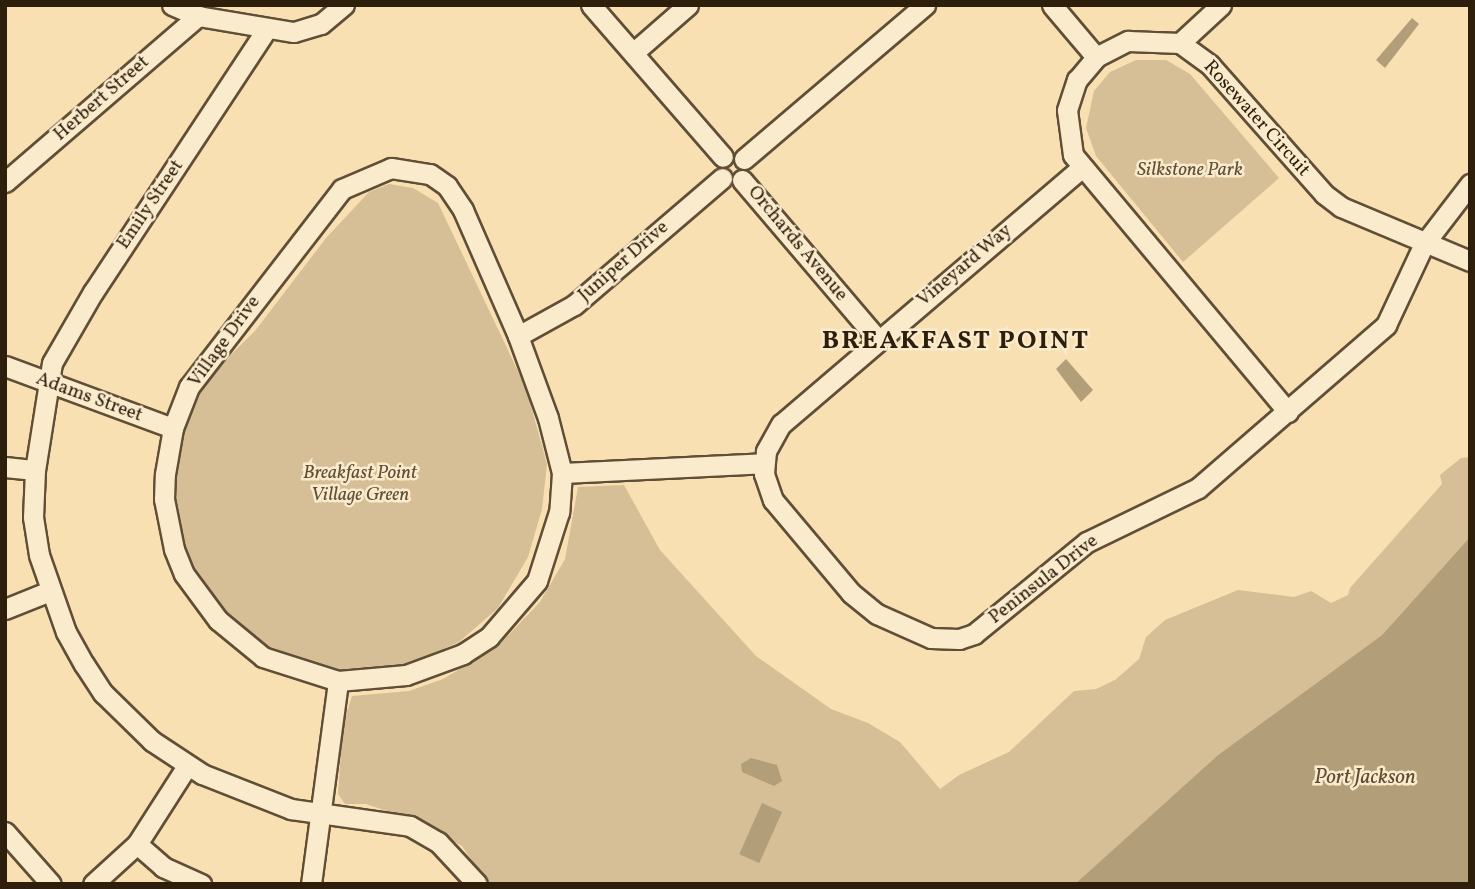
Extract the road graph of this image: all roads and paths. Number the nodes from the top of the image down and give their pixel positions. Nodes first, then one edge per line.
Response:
1 (172, 5) edge
2 (344, 5) edge
3 (591, 5) edge
4 (688, 5) edge
5 (925, 5) edge
6 (1052, 5) edge
7 (1221, 5) edge
8 (198, 16) junction
9 (266, 30) junction
10 (1180, 43) junction
11 (633, 53) junction
12 (1096, 57) junction
13 (723, 157) junction
14 (744, 159) junction
15 (1080, 169) junction
16 (722, 178) junction
17 (742, 180) junction
18 (5, 182) edge
19 (1470, 184) edge
20 (1424, 244) junction
21 (1470, 261) edge
22 (518, 336) junction
23 (878, 340) junction
24 (5, 366) edge
25 (47, 385) junction
26 (1288, 412) junction
27 (173, 428) junction
28 (764, 463) junction
29 (5, 467) edge
30 (35, 470) junction
31 (562, 473) junction
32 (50, 591) junction
33 (5, 609) edge
34 (338, 681) junction
35 (187, 766) junction
36 (320, 813) junction
37 (5, 832) edge
38 (137, 845) junction
39 (51, 884) edge
40 (93, 884) edge
41 (201, 884) edge
42 (311, 884) edge
43 (477, 884) edge

1 - 8 street
2 - 9 street
3 - 11 street
4 - 11 street
5 - 14 street
6 - 12 street
7 - 10 street
8 - 9 street
8 - 18 street, Herbert Street
9 - 25 street, Emily Street
10 - 12 street
10 - 20 street, Rosewater Circuit
11 - 13 street
12 - 15 street
13 - 14 street
13 - 16 street
14 - 17 street
15 - 23 street, Vineyard Way
15 - 26 street
16 - 17 street
16 - 22 street, Juniper Drive
17 - 23 street, Orchards Avenue
19 - 20 street, Peninsula Drive
20 - 21 street, Rosewater Circuit
20 - 26 street, Peninsula Drive
22 - 27 street, Village Drive
22 - 31 street, Village Drive
23 - 28 street, Vineyard Way
24 - 25 street, Adams Street
25 - 27 street, Adams Street
25 - 30 street, Emily Street
26 - 28 street, Peninsula Drive
27 - 34 street, Village Drive
28 - 31 street
29 - 30 street
30 - 32 street, Emily Street
31 - 34 street, Village Drive
32 - 33 street
32 - 35 street, Emily Street
34 - 36 street
35 - 36 street, Emily Street
35 - 38 street
36 - 42 street
36 - 43 street, Emily Street
37 - 39 street
38 - 40 street
38 - 41 street

